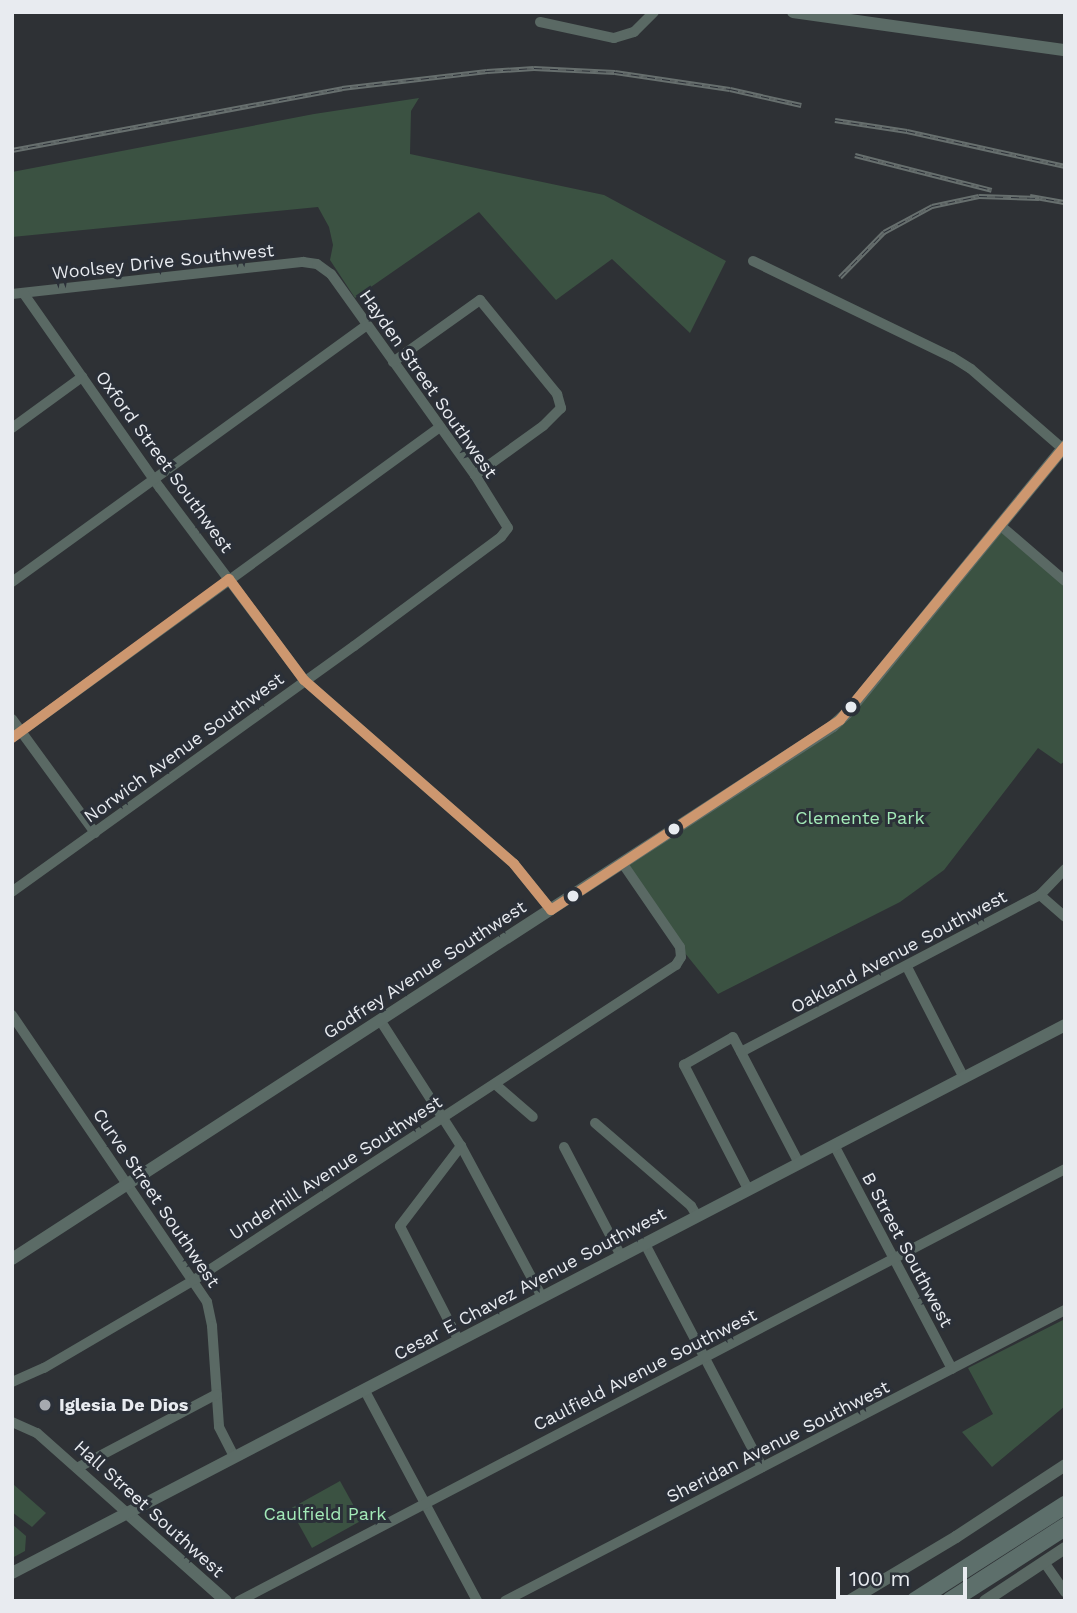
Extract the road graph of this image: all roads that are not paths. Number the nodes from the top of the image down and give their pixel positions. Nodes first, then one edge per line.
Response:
1 (654, 12) edge
2 (793, 12) edge
3 (540, 22) dead end
4 (1065, 50) edge
5 (753, 261) dead end
6 (317, 264) joint
7 (18, 294) edge
8 (367, 325) junction
9 (393, 362) junction
10 (82, 377) junction
11 (440, 426) junction
12 (12, 428) edge
13 (1064, 447) edge
14 (475, 475) junction
15 (154, 479) junction
16 (1001, 526) junction
17 (508, 528) joint
18 (229, 579) junction
19 (1065, 581) edge
20 (12, 582) edge
21 (304, 680) junction
22 (12, 719) edge
23 (22, 731) junction
24 (12, 738) edge
25 (95, 833) junction
26 (623, 864) junction
27 (1065, 869) edge
28 (12, 892) edge
29 (1040, 895) junction
30 (551, 910) junction
31 (1065, 917) edge
32 (906, 967) junction
33 (12, 1015) edge
34 (380, 1020) junction
35 (1065, 1025) edge
36 (741, 1052) junction
37 (964, 1078) junction
38 (495, 1084) junction
39 (443, 1117) junction
40 (533, 1117) dead end
41 (595, 1124) dead end
42 (834, 1145) junction
43 (461, 1146) junction
44 (564, 1147) dead end
45 (799, 1163) junction
46 (1065, 1169) edge
47 (128, 1183) junction
48 (748, 1189) junction
49 (697, 1216) junction
50 (645, 1244) junction
51 (621, 1256) junction
52 (12, 1259) edge
53 (894, 1259) junction
54 (194, 1280) junction
55 (542, 1297) junction
56 (1065, 1310) edge
57 (459, 1340) junction
58 (704, 1358) junction
59 (952, 1369) junction
60 (12, 1382) edge
61 (365, 1391) junction
62 (217, 1394) junction
63 (12, 1422) edge
64 (234, 1457) junction
65 (1065, 1465) edge
66 (762, 1467) junction
67 (77, 1468) junction
68 (424, 1503) junction
69 (1065, 1504) edge
70 (127, 1513) junction
71 (1065, 1527) edge
72 (1065, 1548) edge
73 (1044, 1562) junction
74 (12, 1573) edge
75 (1065, 1592) edge
76 (226, 1601) edge
77 (239, 1601) edge
78 (477, 1601) edge
79 (505, 1601) edge
80 (849, 1601) edge
81 (915, 1601) edge
82 (950, 1601) edge
83 (985, 1601) edge

1 - 3 street
2 - 4 main road
5 - 13 street
6 - 7 street, Woolsey Drive Southwest
6 - 8 street, Hayden Street Southwest
7 - 10 street, Oxford Street Southwest
8 - 9 street, Hayden Street Southwest
8 - 15 street
9 - 11 street, Hayden Street Southwest
9 - 14 street
10 - 12 street
10 - 15 street, Oxford Street Southwest
11 - 14 street, Hayden Street Southwest
11 - 18 street
13 - 16 main road, Godfrey Avenue Southwest
14 - 17 street, Hayden Street Southwest
15 - 18 street, Oxford Street Southwest
15 - 20 street
16 - 19 street
16 - 26 main road, Godfrey Avenue Southwest
17 - 21 street, Norwich Avenue Southwest
18 - 21 street, Oxford Street Southwest
18 - 23 street
21 - 25 street, Norwich Avenue Southwest
21 - 30 street, Oxford Street Southwest
22 - 23 street
23 - 24 street
23 - 25 street
25 - 28 street, Norwich Avenue Southwest
26 - 30 main road, Godfrey Avenue Southwest
26 - 38 street, Underhill Avenue Southwest
27 - 29 street, Oakland Avenue Southwest
29 - 31 street
29 - 32 street, Oakland Avenue Southwest
30 - 34 main road, Godfrey Avenue Southwest
32 - 36 street, Oakland Avenue Southwest
32 - 37 street
33 - 47 street, Curve Street Southwest
34 - 39 street
34 - 47 main road, Godfrey Avenue Southwest
35 - 37 main road, Cesar E Chavez Avenue Southwest
36 - 45 street
36 - 48 street
37 - 42 main road, Cesar E Chavez Avenue Southwest
38 - 39 street, Underhill Avenue Southwest
38 - 40 street
39 - 43 street
39 - 54 street, Underhill Avenue Southwest
41 - 49 street
42 - 45 main road, Cesar E Chavez Avenue Southwest
42 - 53 street, B Street Southwest
43 - 55 street
43 - 57 street
44 - 51 street
45 - 48 main road, Cesar E Chavez Avenue Southwest
46 - 53 street, Caulfield Avenue Southwest
47 - 52 main road, Godfrey Avenue Southwest
47 - 54 street, Curve Street Southwest
48 - 49 main road, Cesar E Chavez Avenue Southwest
49 - 50 main road, Cesar E Chavez Avenue Southwest
50 - 51 main road, Cesar E Chavez Avenue Southwest
50 - 58 street
51 - 55 main road, Cesar E Chavez Avenue Southwest
53 - 58 street, Caulfield Avenue Southwest
53 - 59 street, B Street Southwest
54 - 60 street, Underhill Avenue Southwest
54 - 62 street, Curve Street Southwest
55 - 57 main road, Cesar E Chavez Avenue Southwest
56 - 59 street, Sheridan Avenue Southwest
57 - 61 main road, Cesar E Chavez Avenue Southwest
58 - 66 street
58 - 68 street, Caulfield Avenue Southwest
59 - 66 street, Sheridan Avenue Southwest
61 - 64 main road, Cesar E Chavez Avenue Southwest
61 - 68 street
62 - 64 street, Curve Street Southwest
62 - 67 street
63 - 67 street, Hall Street Southwest
64 - 70 main road, Cesar E Chavez Avenue Southwest
65 - 80 street
66 - 79 street, Sheridan Avenue Southwest
67 - 70 street, Hall Street Southwest
68 - 77 street, Caulfield Avenue Southwest
68 - 78 street
69 - 81 highway
70 - 74 main road, Cesar E Chavez Avenue Southwest
70 - 76 main road, Hall Street Southwest
71 - 82 highway
72 - 73 street
73 - 75 street
73 - 83 street

